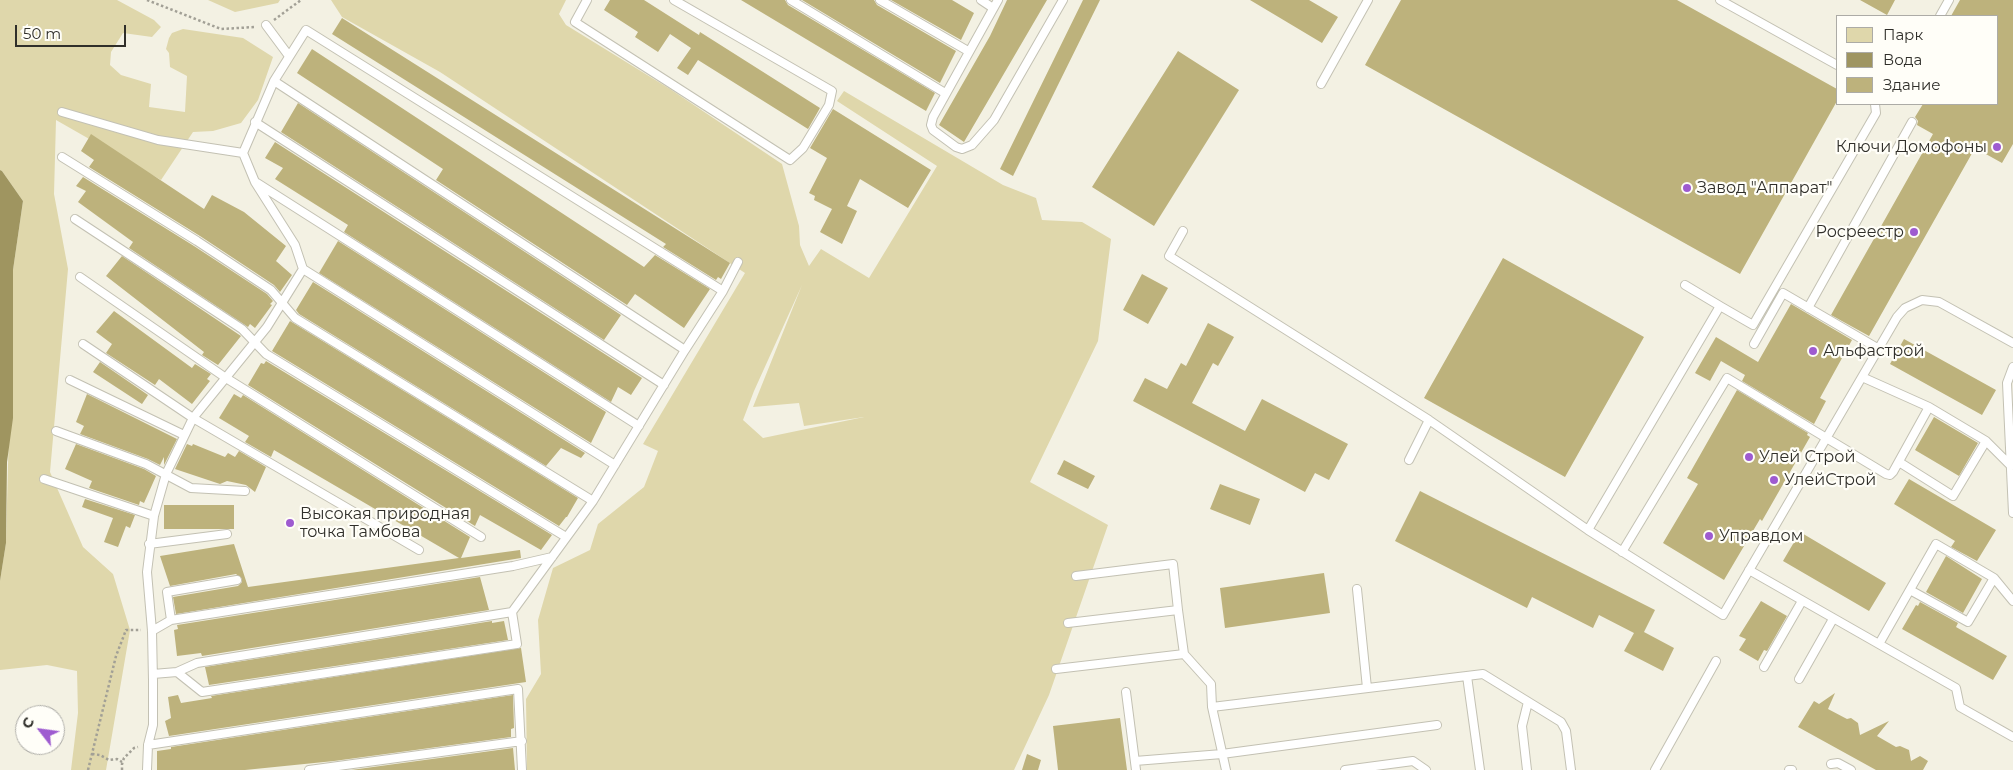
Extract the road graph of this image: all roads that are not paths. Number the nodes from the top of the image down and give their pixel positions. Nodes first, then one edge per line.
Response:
1 (587, 0) edge
2 (674, 0) edge
3 (791, 0) edge
4 (880, 0) edge
5 (981, 0) edge
6 (998, 0) edge
7 (1063, 0) edge
8 (1368, 0) edge
9 (1720, 0) edge
10 (1949, 0) edge
11 (993, 8) junction
12 (1941, 15) edge
13 (266, 25) road end
14 (968, 51) junction
15 (289, 56) junction
16 (1836, 63) edge
17 (274, 81) junction
18 (1322, 84) dead end
19 (946, 93) junction
20 (1875, 105) edge
21 (62, 112) dead end
22 (255, 122) junction
23 (1912, 122) dead end
24 (243, 153) junction
25 (62, 157) dead end
26 (255, 182) junction
27 (75, 218) dead end
28 (1183, 232) dead end
29 (738, 262) dead end
30 (303, 269) junction
31 (80, 277) dead end
32 (1685, 285) dead end
33 (723, 291) junction
34 (282, 303) junction
35 (1720, 306) junction
36 (1808, 308) junction
37 (255, 343) junction
38 (2013, 343) edge
39 (82, 344) dead end
40 (1754, 344) dead end
41 (1879, 348) junction
42 (685, 350) junction
43 (2013, 368) edge
44 (1862, 377) junction
45 (226, 378) junction
46 (70, 380) dead end
47 (664, 385) junction
48 (1929, 408) junction
49 (192, 418) junction
50 (1429, 420) junction
51 (639, 426) junction
52 (56, 431) dead end
53 (184, 435) junction
54 (1826, 439) junction
55 (1986, 441) junction
56 (1409, 460) dead end
57 (1899, 462) junction
58 (615, 465) junction
59 (2011, 466) junction
60 (166, 474) junction
61 (44, 479) dead end
62 (245, 491) dead end
63 (594, 501) junction
64 (2013, 513) edge
65 (154, 516) junction
66 (1588, 530) junction
67 (227, 534) dead end
68 (481, 537) dead end
69 (566, 537) junction
70 (149, 544) junction
71 (419, 550) dead end
72 (1622, 552) junction
73 (552, 557) junction
74 (1749, 570) junction
75 (1076, 576) dead end
76 (1994, 578) junction
77 (237, 580) dead end
78 (1357, 589) dead end
79 (1910, 590) junction
80 (1802, 601) junction
81 (2013, 601) edge
82 (1178, 610) junction
83 (512, 612) junction
84 (1833, 619) junction
85 (171, 620) junction
86 (1068, 623) dead end
87 (152, 631) junction
88 (1879, 644) junction
89 (1184, 654) junction
90 (1716, 661) dead end
91 (1764, 667) dead end
92 (1056, 670) dead end
93 (177, 672) junction
94 (153, 674) junction
95 (1468, 676) junction
96 (1798, 679) dead end
97 (1367, 688) junction
98 (1126, 692) dead end
99 (1528, 702) junction
100 (1212, 707) junction
101 (1437, 725) dead end
102 (2013, 737) edge
103 (522, 742) junction
104 (148, 745) junction
105 (1222, 754) junction
106 (1135, 761) junction
107 (1830, 764) dead end
108 (147, 770) edge
109 (309, 770) edge
110 (522, 770) edge
111 (1136, 770) edge
112 (1226, 770) edge
113 (1345, 770) edge
114 (1426, 770) edge
115 (1480, 770) edge
116 (1527, 770) edge
117 (1571, 770) edge
118 (1655, 770) edge
119 (1851, 770) edge

1 - 2 lane
3 - 19 lane
4 - 14 lane
5 - 11 lane
6 - 11 lane
7 - 19 lane
8 - 18 lane
9 - 16 lane
10 - 12 lane
11 - 14 lane
13 - 15 lane
14 - 19 lane
15 - 17 lane
15 - 33 lane
17 - 22 lane
17 - 42 lane
20 - 35 lane
21 - 24 lane
22 - 24 lane
22 - 47 lane
23 - 36 lane
24 - 26 lane
25 - 34 lane
26 - 30 lane
26 - 51 lane
27 - 37 lane
28 - 50 lane
29 - 33 lane
30 - 34 lane
30 - 58 lane
31 - 45 lane
32 - 35 lane
33 - 42 lane
34 - 37 lane
34 - 63 lane
35 - 66 lane
36 - 40 lane
36 - 41 lane
37 - 45 lane
37 - 69 lane
38 - 41 lane
39 - 49 lane
41 - 44 lane
42 - 47 lane
43 - 59 lane
44 - 48 lane
44 - 54 lane
45 - 49 lane
45 - 68 lane
46 - 53 lane
47 - 51 lane
48 - 55 lane
48 - 57 lane
49 - 53 lane
49 - 71 lane
50 - 56 lane
50 - 66 lane
51 - 58 lane
52 - 60 lane
53 - 60 lane
54 - 57 lane
54 - 72 lane
54 - 74 lane
55 - 57 lane
55 - 59 lane
58 - 63 lane
59 - 64 lane
60 - 62 lane
60 - 65 lane
61 - 65 lane
63 - 69 lane
65 - 70 lane
66 - 72 lane
67 - 70 lane
69 - 73 lane
70 - 87 lane
72 - 74 lane
73 - 83 lane
73 - 85 lane
74 - 80 lane
75 - 82 lane
76 - 79 lane
76 - 79 lane
76 - 81 lane
77 - 85 lane
78 - 97 lane
79 - 88 lane
80 - 84 lane
80 - 91 lane
82 - 86 lane
82 - 89 lane
83 - 93 lane
83 - 93 lane
84 - 88 lane
84 - 96 lane
85 - 87 lane
87 - 94 lane
88 - 102 lane
89 - 92 lane
89 - 100 lane
90 - 118 lane
93 - 94 lane
94 - 104 lane
95 - 97 lane
95 - 99 lane
95 - 115 lane
97 - 100 lane
98 - 106 lane
99 - 116 lane
99 - 117 lane
100 - 105 lane
101 - 105 lane
103 - 104 lane
103 - 109 lane
103 - 110 lane
104 - 108 lane
105 - 106 lane
105 - 112 lane
106 - 111 lane
107 - 119 lane
113 - 114 lane

